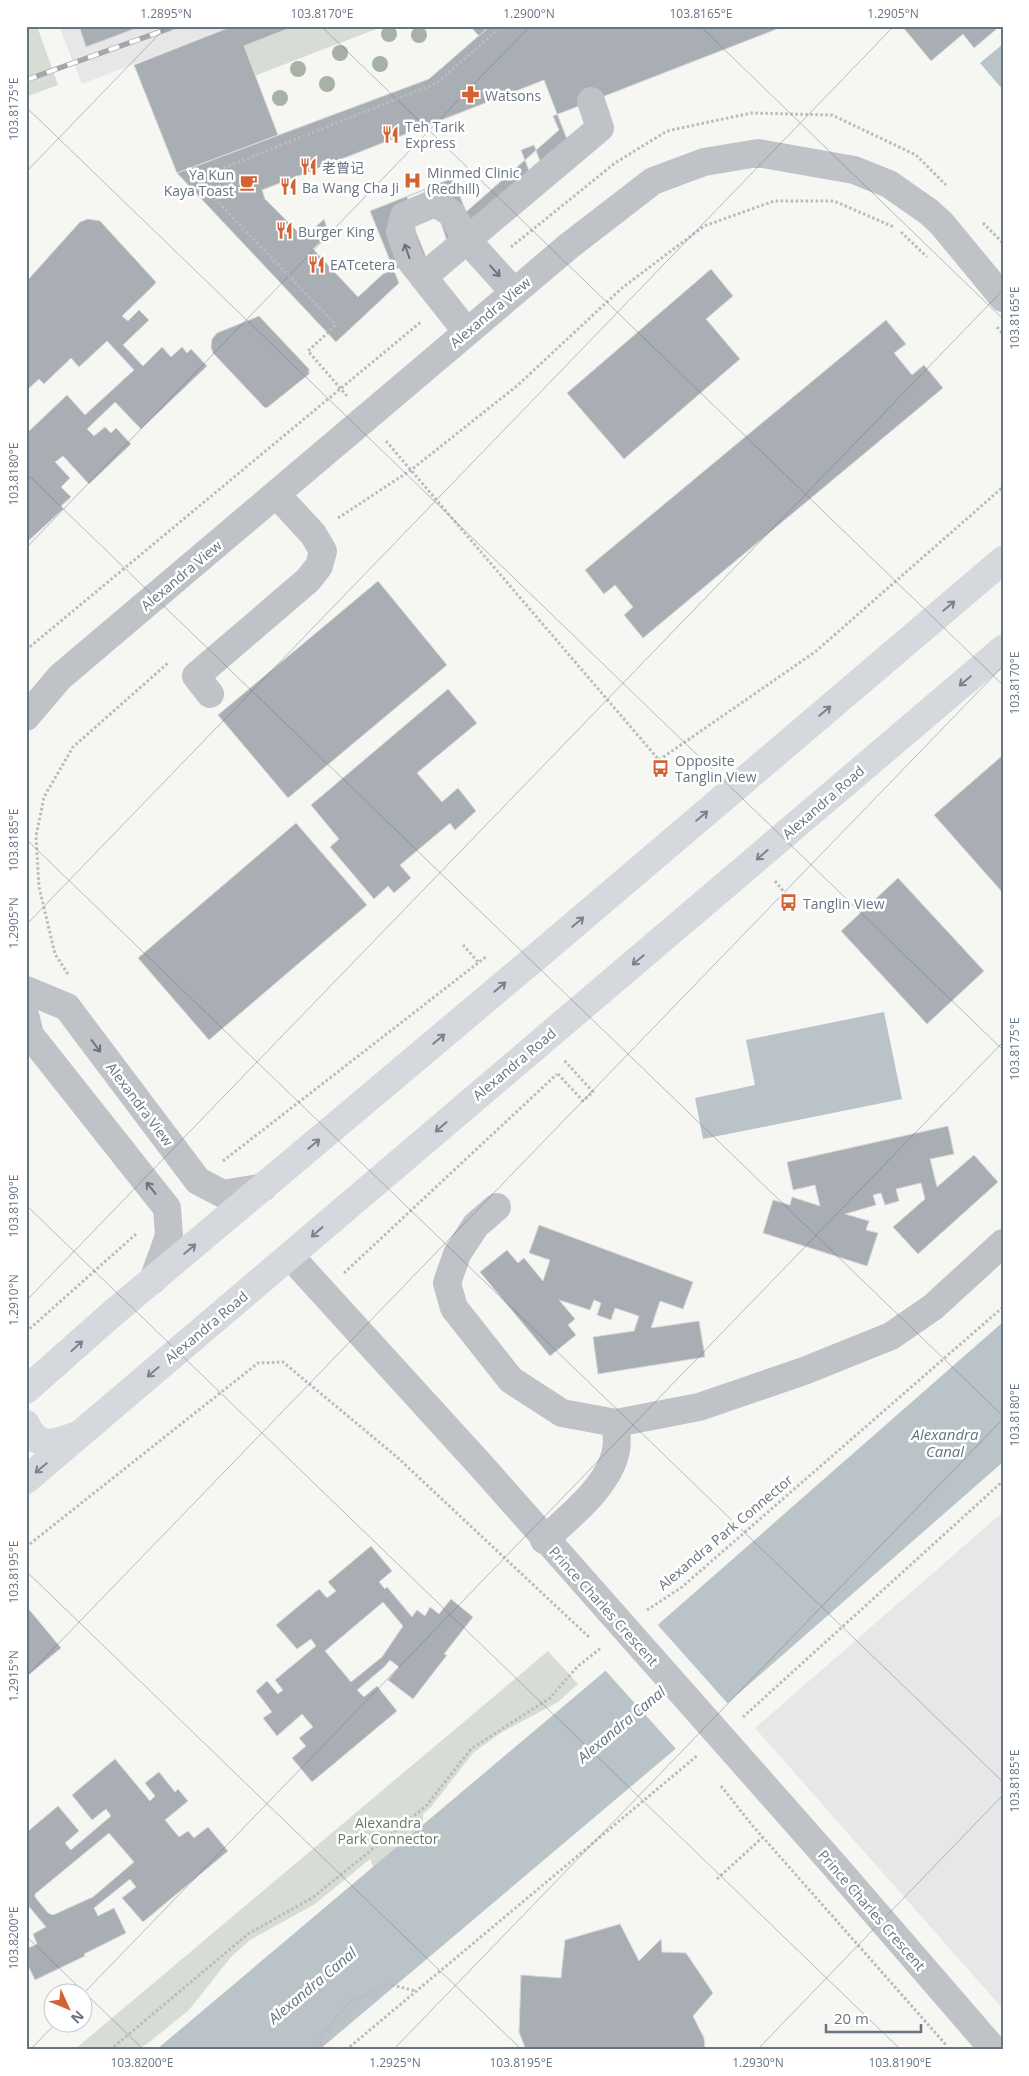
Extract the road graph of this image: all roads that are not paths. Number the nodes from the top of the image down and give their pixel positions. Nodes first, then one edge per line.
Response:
1 (591, 101) dead end
2 (467, 240) junction
3 (423, 277) junction
4 (514, 292) junction
5 (996, 309) edge
6 (468, 332) junction
7 (276, 494) junction
8 (1003, 560) edge
9 (1003, 650) edge
10 (210, 694) dead end
11 (26, 717) edge
12 (26, 990) edge
13 (67, 1007) junction
14 (28, 1030) edge
15 (264, 1187) junction
16 (497, 1207) dead end
17 (1003, 1244) edge
18 (290, 1256) junction
19 (153, 1280) junction
20 (31, 1389) edge
21 (616, 1423) junction
22 (26, 1424) edge
23 (83, 1433) junction
24 (26, 1480) edge
25 (544, 1540) junction
26 (994, 2050) edge

1 - 2 street
2 - 3 street
3 -> 2 street
2 -> 4 street
3 - 6 street
4 - 5 street, Alexandra View
4 - 6 street, Alexandra View
6 - 7 street, Alexandra View
7 - 10 street
7 - 11 street, Alexandra View
15 -> 8 main road
9 -> 18 main road, Alexandra Road
12 - 13 street
13 - 14 street
13 -> 15 street, Alexandra View
19 -> 14 street
19 -> 15 main road
16 - 21 street
17 - 21 street
18 -> 23 main road, Alexandra Road
18 - 25 street, Prince Charles Crescent
20 -> 19 main road
21 - 25 street
22 - 23 main road
23 -> 24 main road, Alexandra Road
25 - 26 street, Prince Charles Crescent

